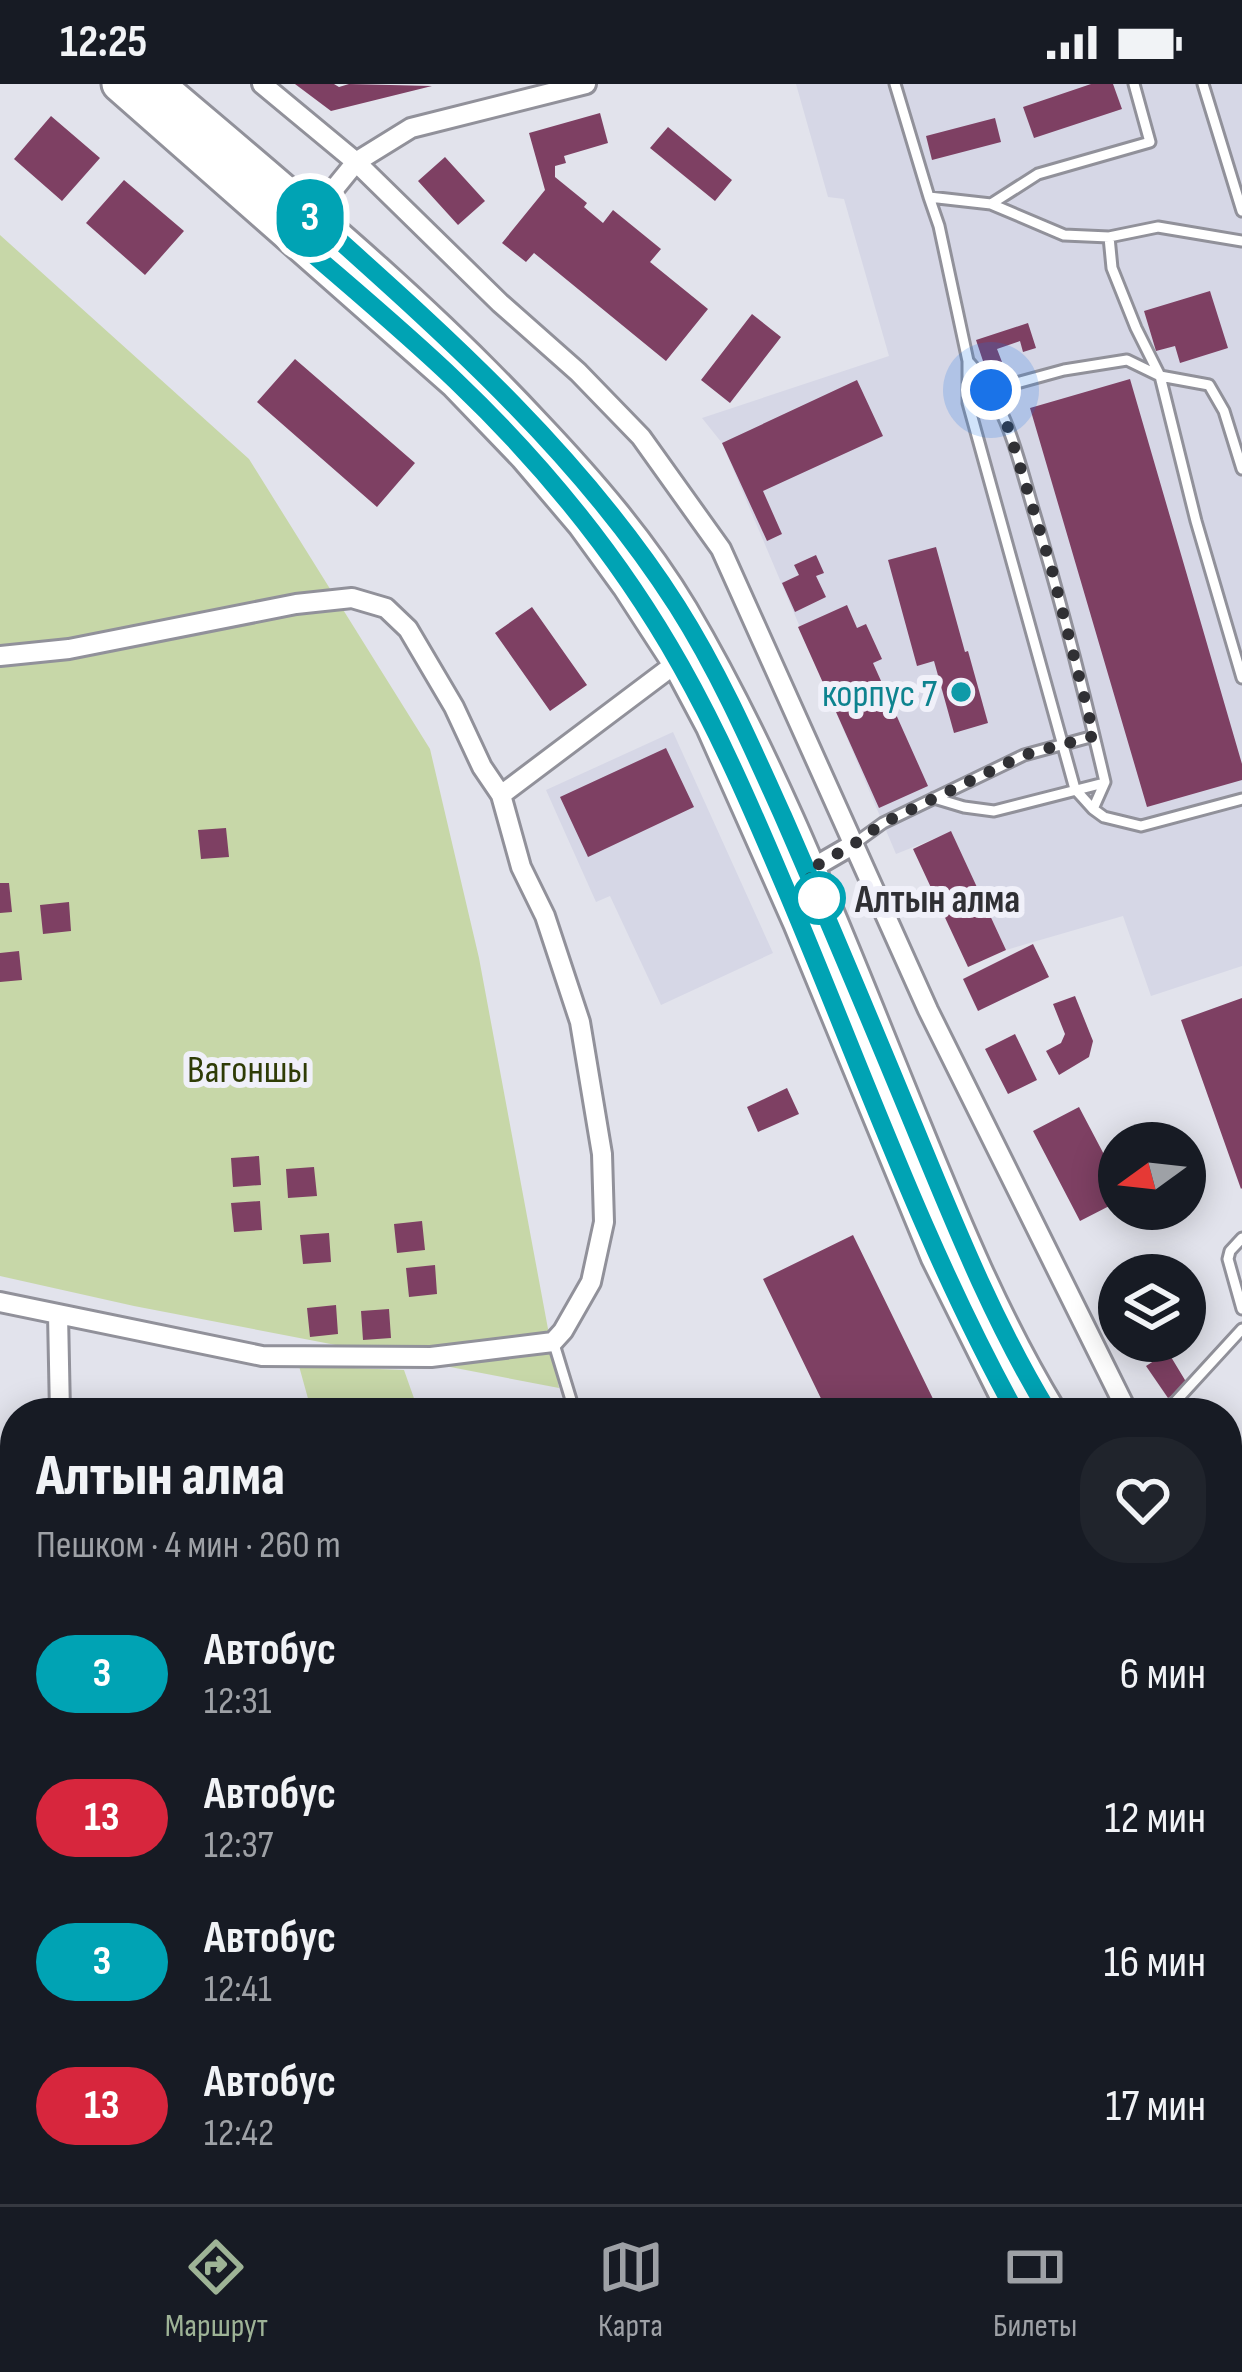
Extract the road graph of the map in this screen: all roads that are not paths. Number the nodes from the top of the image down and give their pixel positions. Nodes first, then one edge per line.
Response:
1 (119, 84) edge
2 (158, 84) edge
3 (586, 84) edge
4 (895, 84) edge
5 (1135, 84) edge
6 (1203, 84) edge
7 (269, 86) edge
8 (356, 162) junction
9 (928, 197) junction
10 (991, 204) junction
11 (1242, 211) edge
12 (302, 226) junction
13 (1108, 237) junction
14 (1242, 241) edge
15 (968, 361) junction
16 (1160, 376) junction
17 (991, 390) junction
18 (1242, 469) edge
19 (0, 656) edge
20 (679, 662) junction
21 (1242, 679) edge
22 (1094, 736) junction
23 (1063, 742) junction
24 (1105, 782) junction
25 (1075, 789) junction
26 (501, 795) junction
27 (934, 798) junction
28 (1242, 799) edge
29 (1093, 809) junction
30 (854, 844) junction
31 (796, 878) junction
32 (1242, 1238) edge
33 (0, 1302) edge
34 (1242, 1309) edge
35 (58, 1314) junction
36 (1242, 1329) edge
37 (553, 1342) junction
38 (60, 1398) edge
39 (570, 1398) edge
40 (1009, 1398) edge
41 (1041, 1398) edge
42 (1121, 1398) edge
43 (1179, 1398) edge

1 - 12 highway
2 - 12 highway
3 - 8 street
4 - 9 lane
5 - 10 lane
6 - 11 lane
7 - 8 street
8 - 12 street
8 - 30 street
9 - 10 lane
9 - 15 lane
10 - 13 lane
12 - 20 highway
12 - 31 highway
13 - 14 lane
13 - 16 lane
15 - 17 lane
15 - 23 lane
16 - 17 lane
16 - 18 lane
16 - 21 lane
17 - 22 lane
19 - 26 street
20 - 26 street
20 - 31 highway
22 - 23 lane
22 - 24 lane
23 - 25 lane
23 - 27 lane
24 - 25 lane
24 - 29 lane
25 - 27 lane
25 - 29 lane
26 - 37 street
27 - 30 lane
28 - 29 lane
30 - 31 street
30 - 42 street
31 - 40 highway
31 - 41 highway
32 - 34 lane
33 - 35 street
35 - 37 street
35 - 38 street
36 - 43 lane
37 - 39 lane

